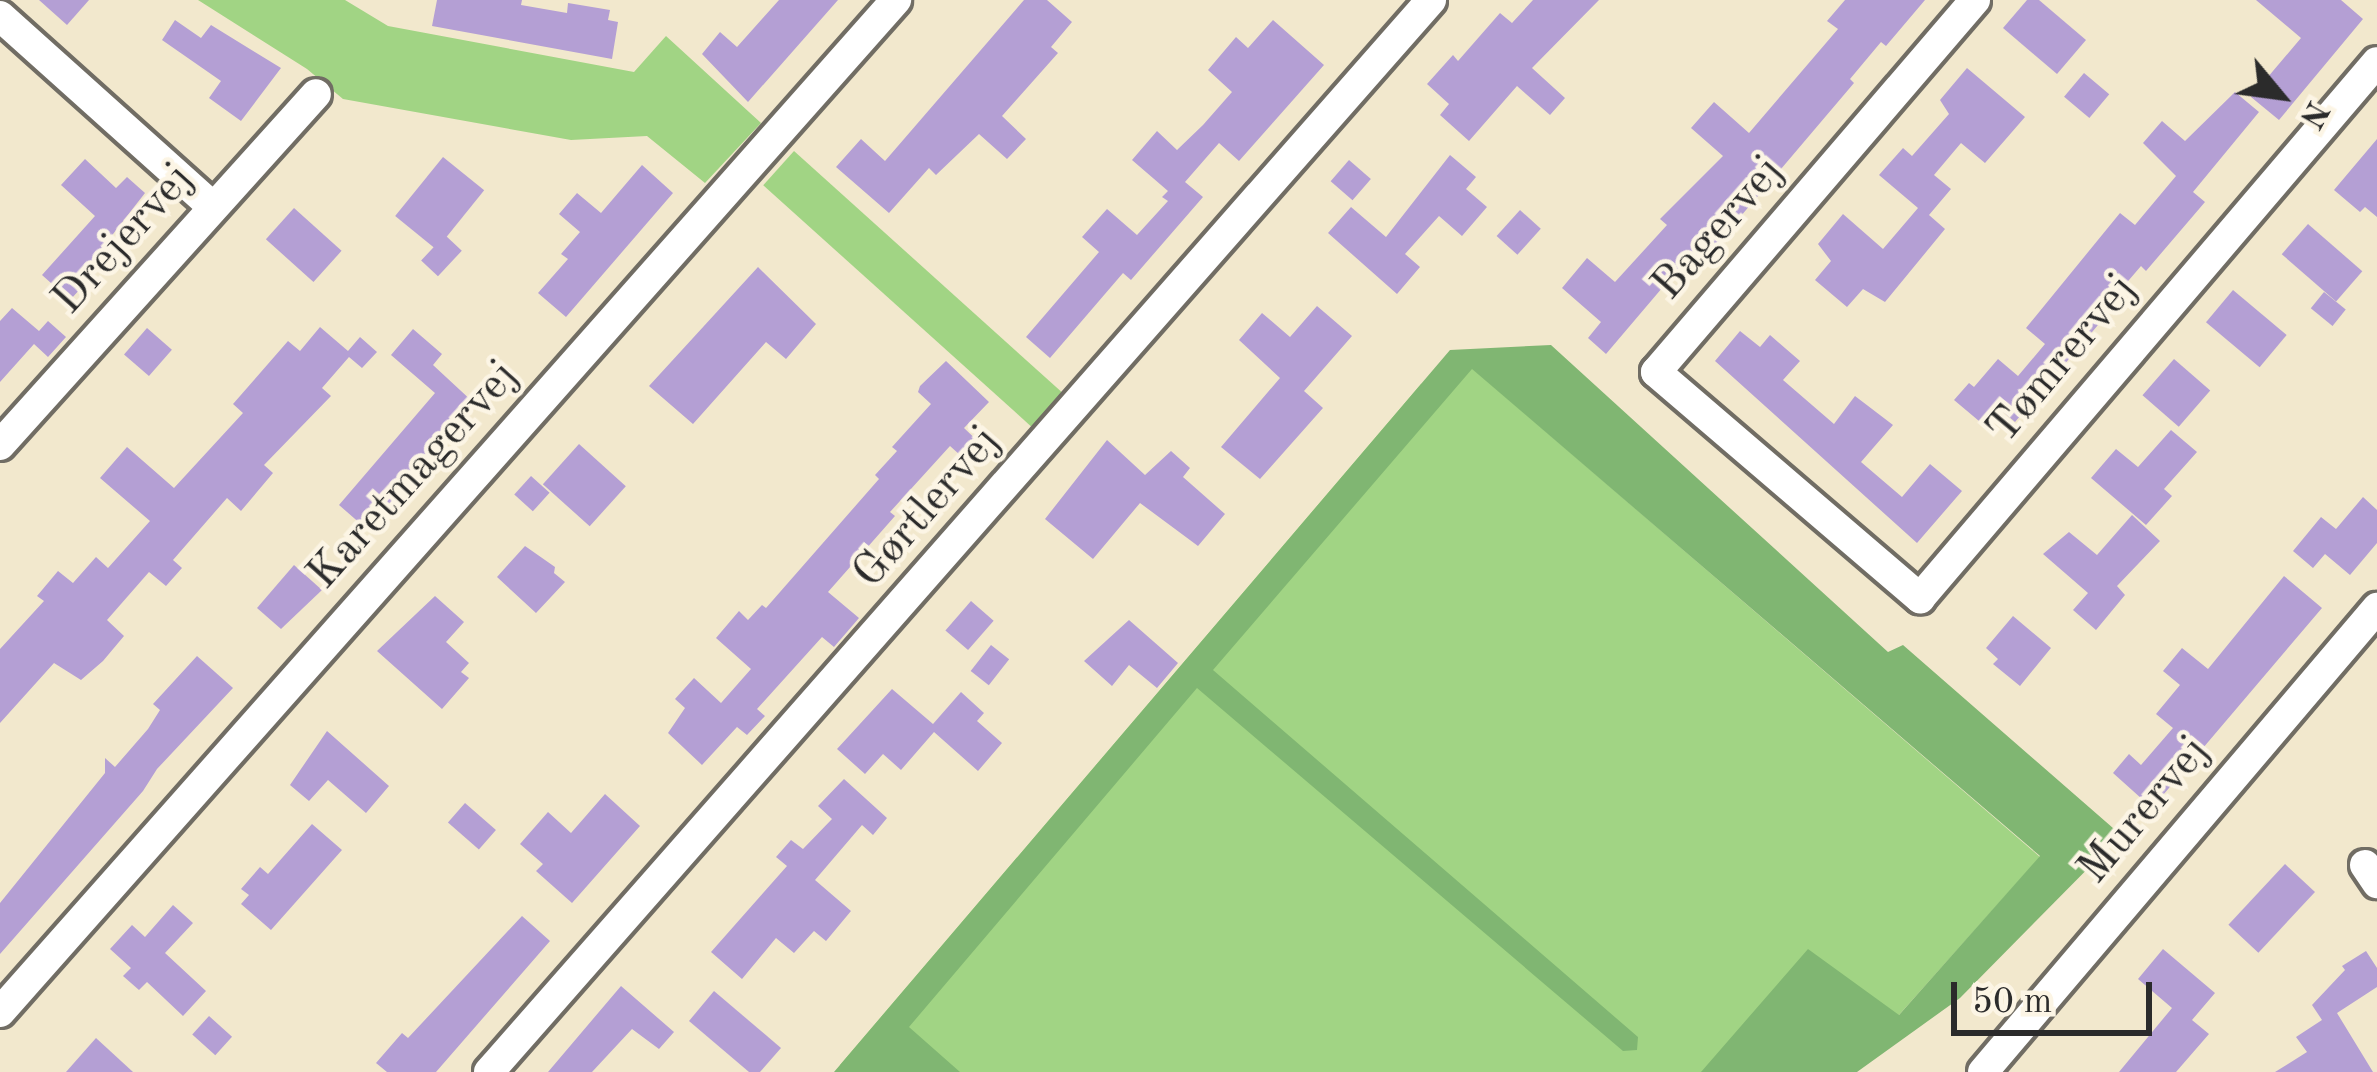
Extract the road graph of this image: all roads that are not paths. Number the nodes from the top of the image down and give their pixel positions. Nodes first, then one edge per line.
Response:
1 (896, 0) edge
2 (1431, 0) edge
3 (1975, 0) edge
4 (0, 16) edge
5 (2377, 62) edge
6 (316, 94) dead end
7 (213, 207) junction
8 (0, 446) edge
9 (1801, 496) joint
10 (2377, 608) edge
11 (0, 1012) edge
12 (489, 1072) edge
13 (1983, 1072) edge

1 - 11 street, Karetmagervej
2 - 12 street, Gørtlervej
3 - 9 street, Bagervej
4 - 7 street
5 - 9 street, Tømrervej
6 - 7 street, Drejervej
7 - 8 street, Drejervej
10 - 13 street, Murervej

